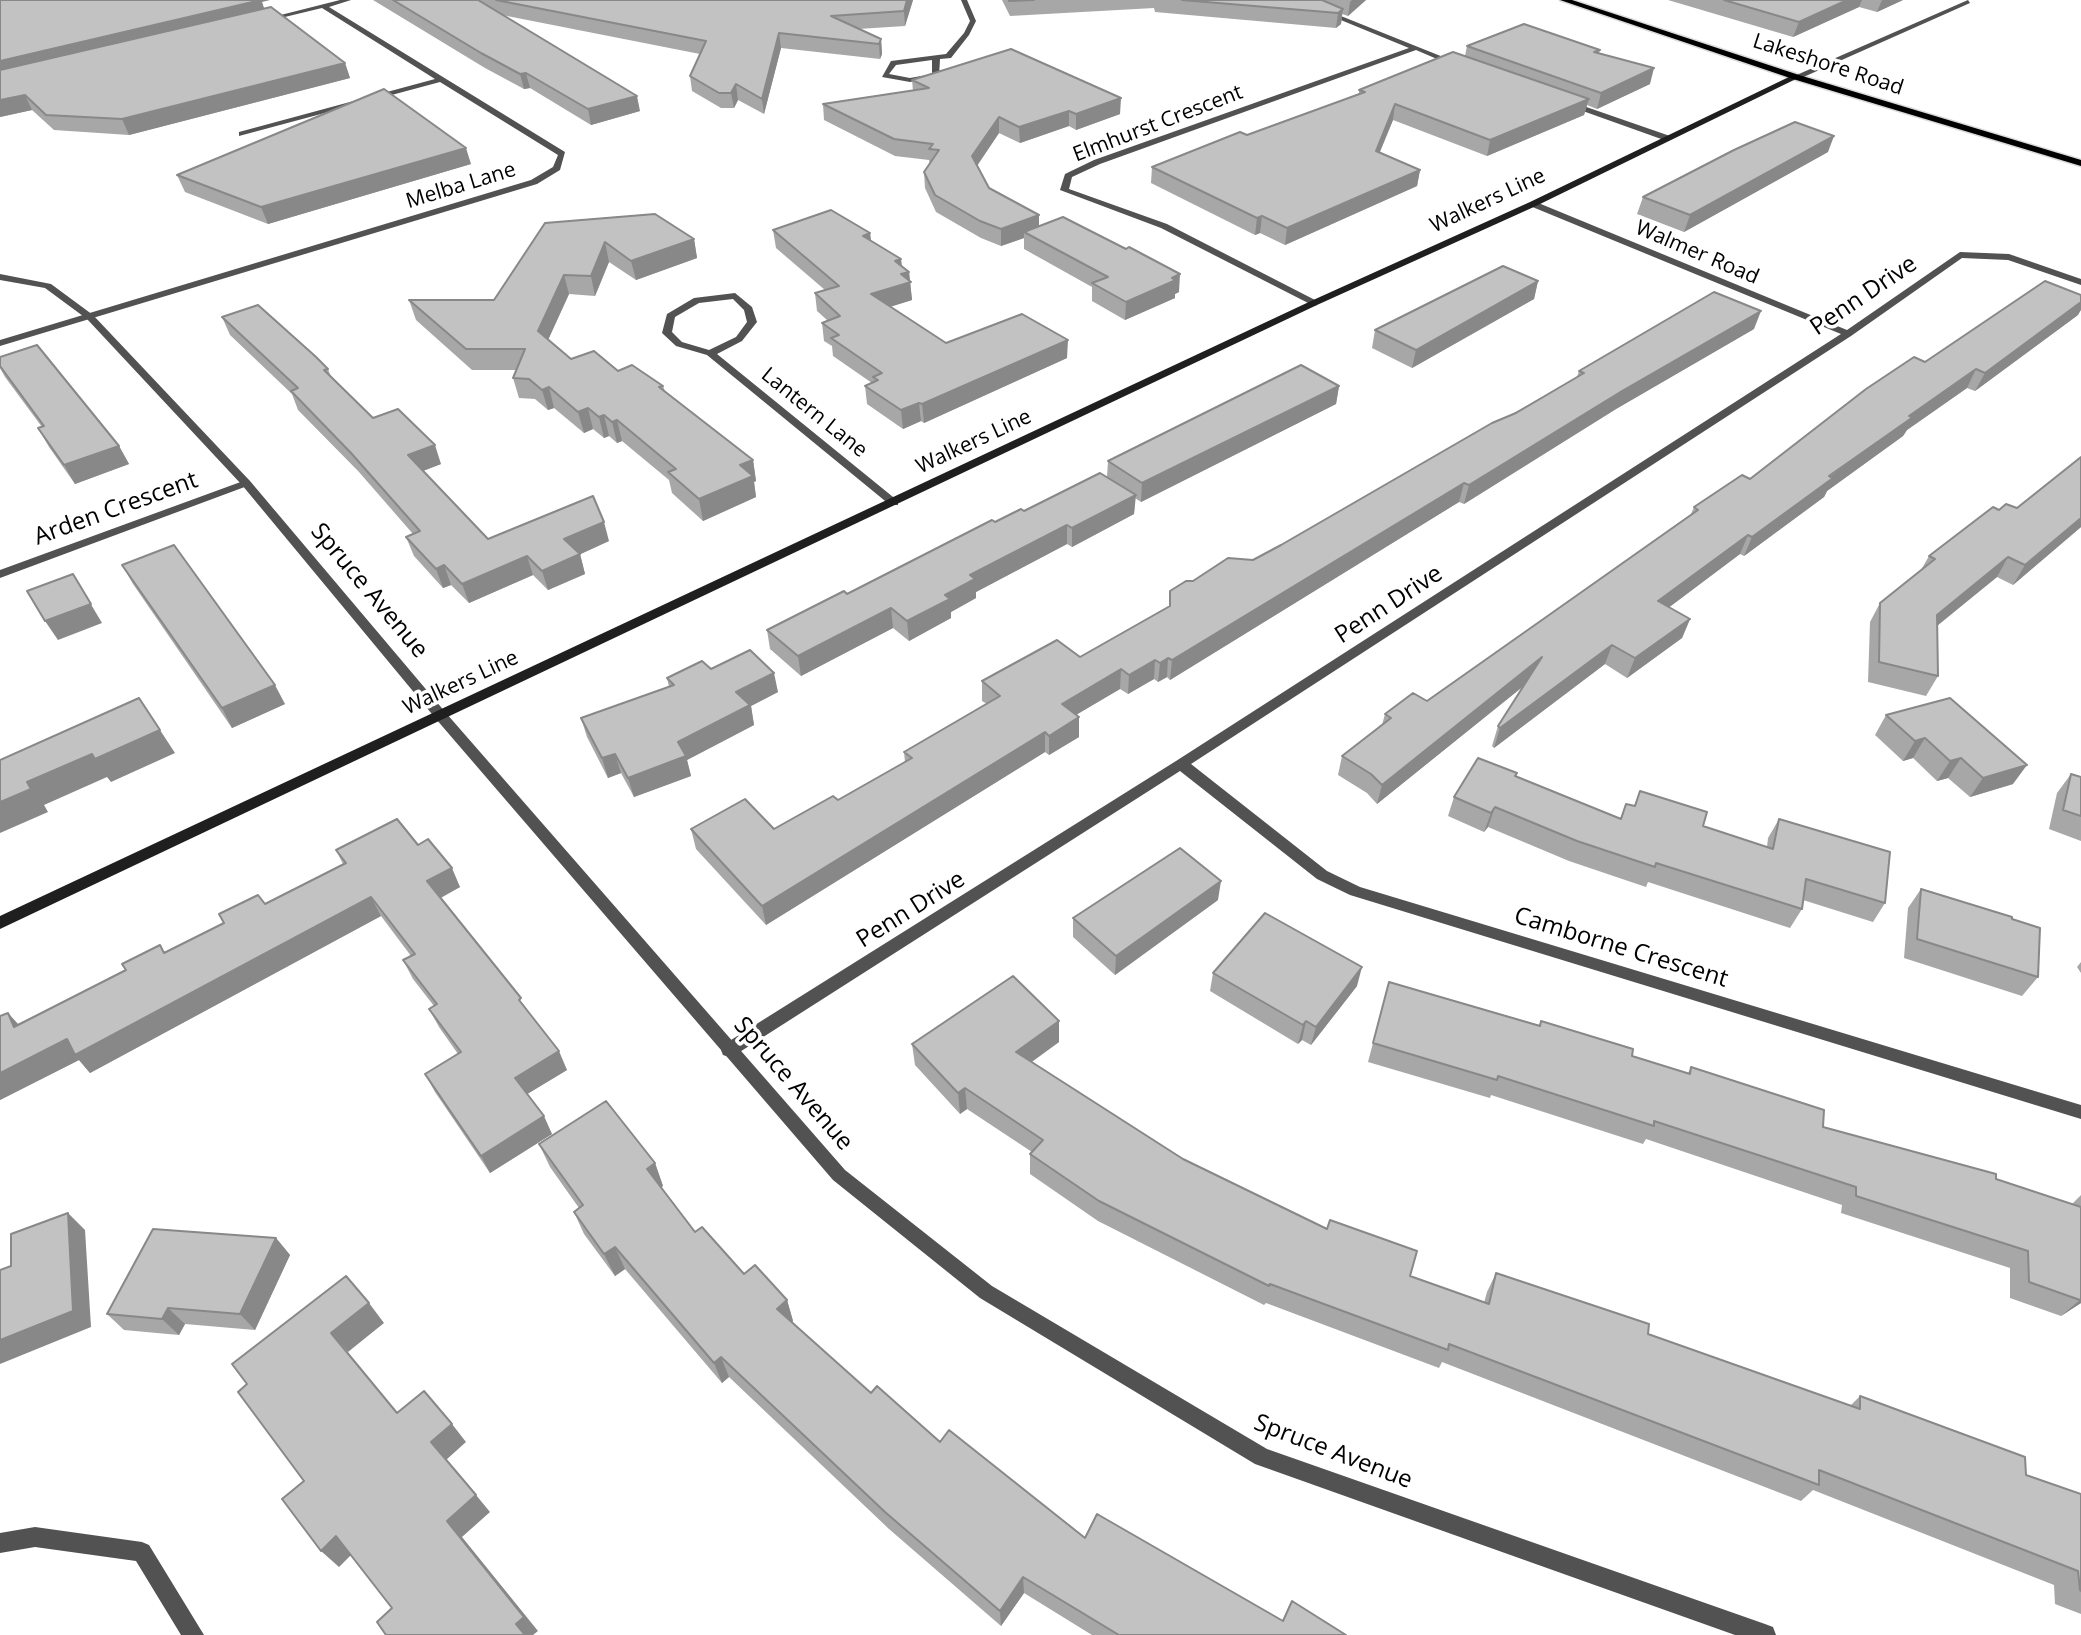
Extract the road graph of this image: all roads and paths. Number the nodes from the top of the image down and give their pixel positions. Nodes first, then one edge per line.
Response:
1 (348, 0) edge
2 (964, 0) edge
3 (1295, 0) edge
4 (1564, 0) edge
5 (1968, 2) dead end
6 (323, 6) junction
7 (256, 22) edge
8 (1413, 49) junction
9 (936, 57) junction
10 (1464, 66) edge
11 (1796, 77) junction
12 (442, 79) junction
13 (1553, 98) edge
14 (242, 134) dead end
15 (1667, 138) junction
16 (2081, 163) edge
17 (1533, 204) junction
18 (0, 277) edge
19 (2081, 282) edge
20 (1314, 303) junction
21 (90, 317) junction
22 (1848, 334) junction
23 (0, 343) edge
24 (710, 353) junction
25 (246, 483) junction
26 (894, 503) junction
27 (0, 574) edge
28 (441, 716) junction
29 (1181, 764) junction
30 (0, 923) edge
31 (729, 1050) junction
32 (2081, 1112) edge
33 (0, 1543) edge
34 (193, 1635) edge
35 (1765, 1635) edge

1 - 6 street
2 - 9 street
3 - 8 street
4 - 11 main road, Lakeshore Road
5 - 11 street, Walkers Line
6 - 7 street
6 - 12 street, Melba Lane
8 - 10 street
8 - 20 street, Elmhurst Crescent
9 - 9 street
11 - 15 main road, Walkers Line
11 - 16 main road, Lakeshore Road
12 - 14 street
12 - 21 street, Melba Lane
13 - 15 street
15 - 17 main road, Walkers Line
17 - 20 main road, Walkers Line
17 - 22 street, Walmer Road
18 - 21 street, Spruce Avenue
19 - 22 street, Penn Drive
20 - 26 main road, Walkers Line
21 - 23 street
21 - 25 street, Spruce Avenue
22 - 29 street, Penn Drive
24 - 24 street, Lantern Lane
24 - 26 street, Lantern Lane
25 - 27 street, Arden Crescent
25 - 28 street, Spruce Avenue
26 - 28 main road, Walkers Line
28 - 30 main road, Walkers Line
28 - 31 street, Spruce Avenue
29 - 31 street, Penn Drive
29 - 32 street, Camborne Crescent
31 - 35 street, Spruce Avenue
33 - 34 street

